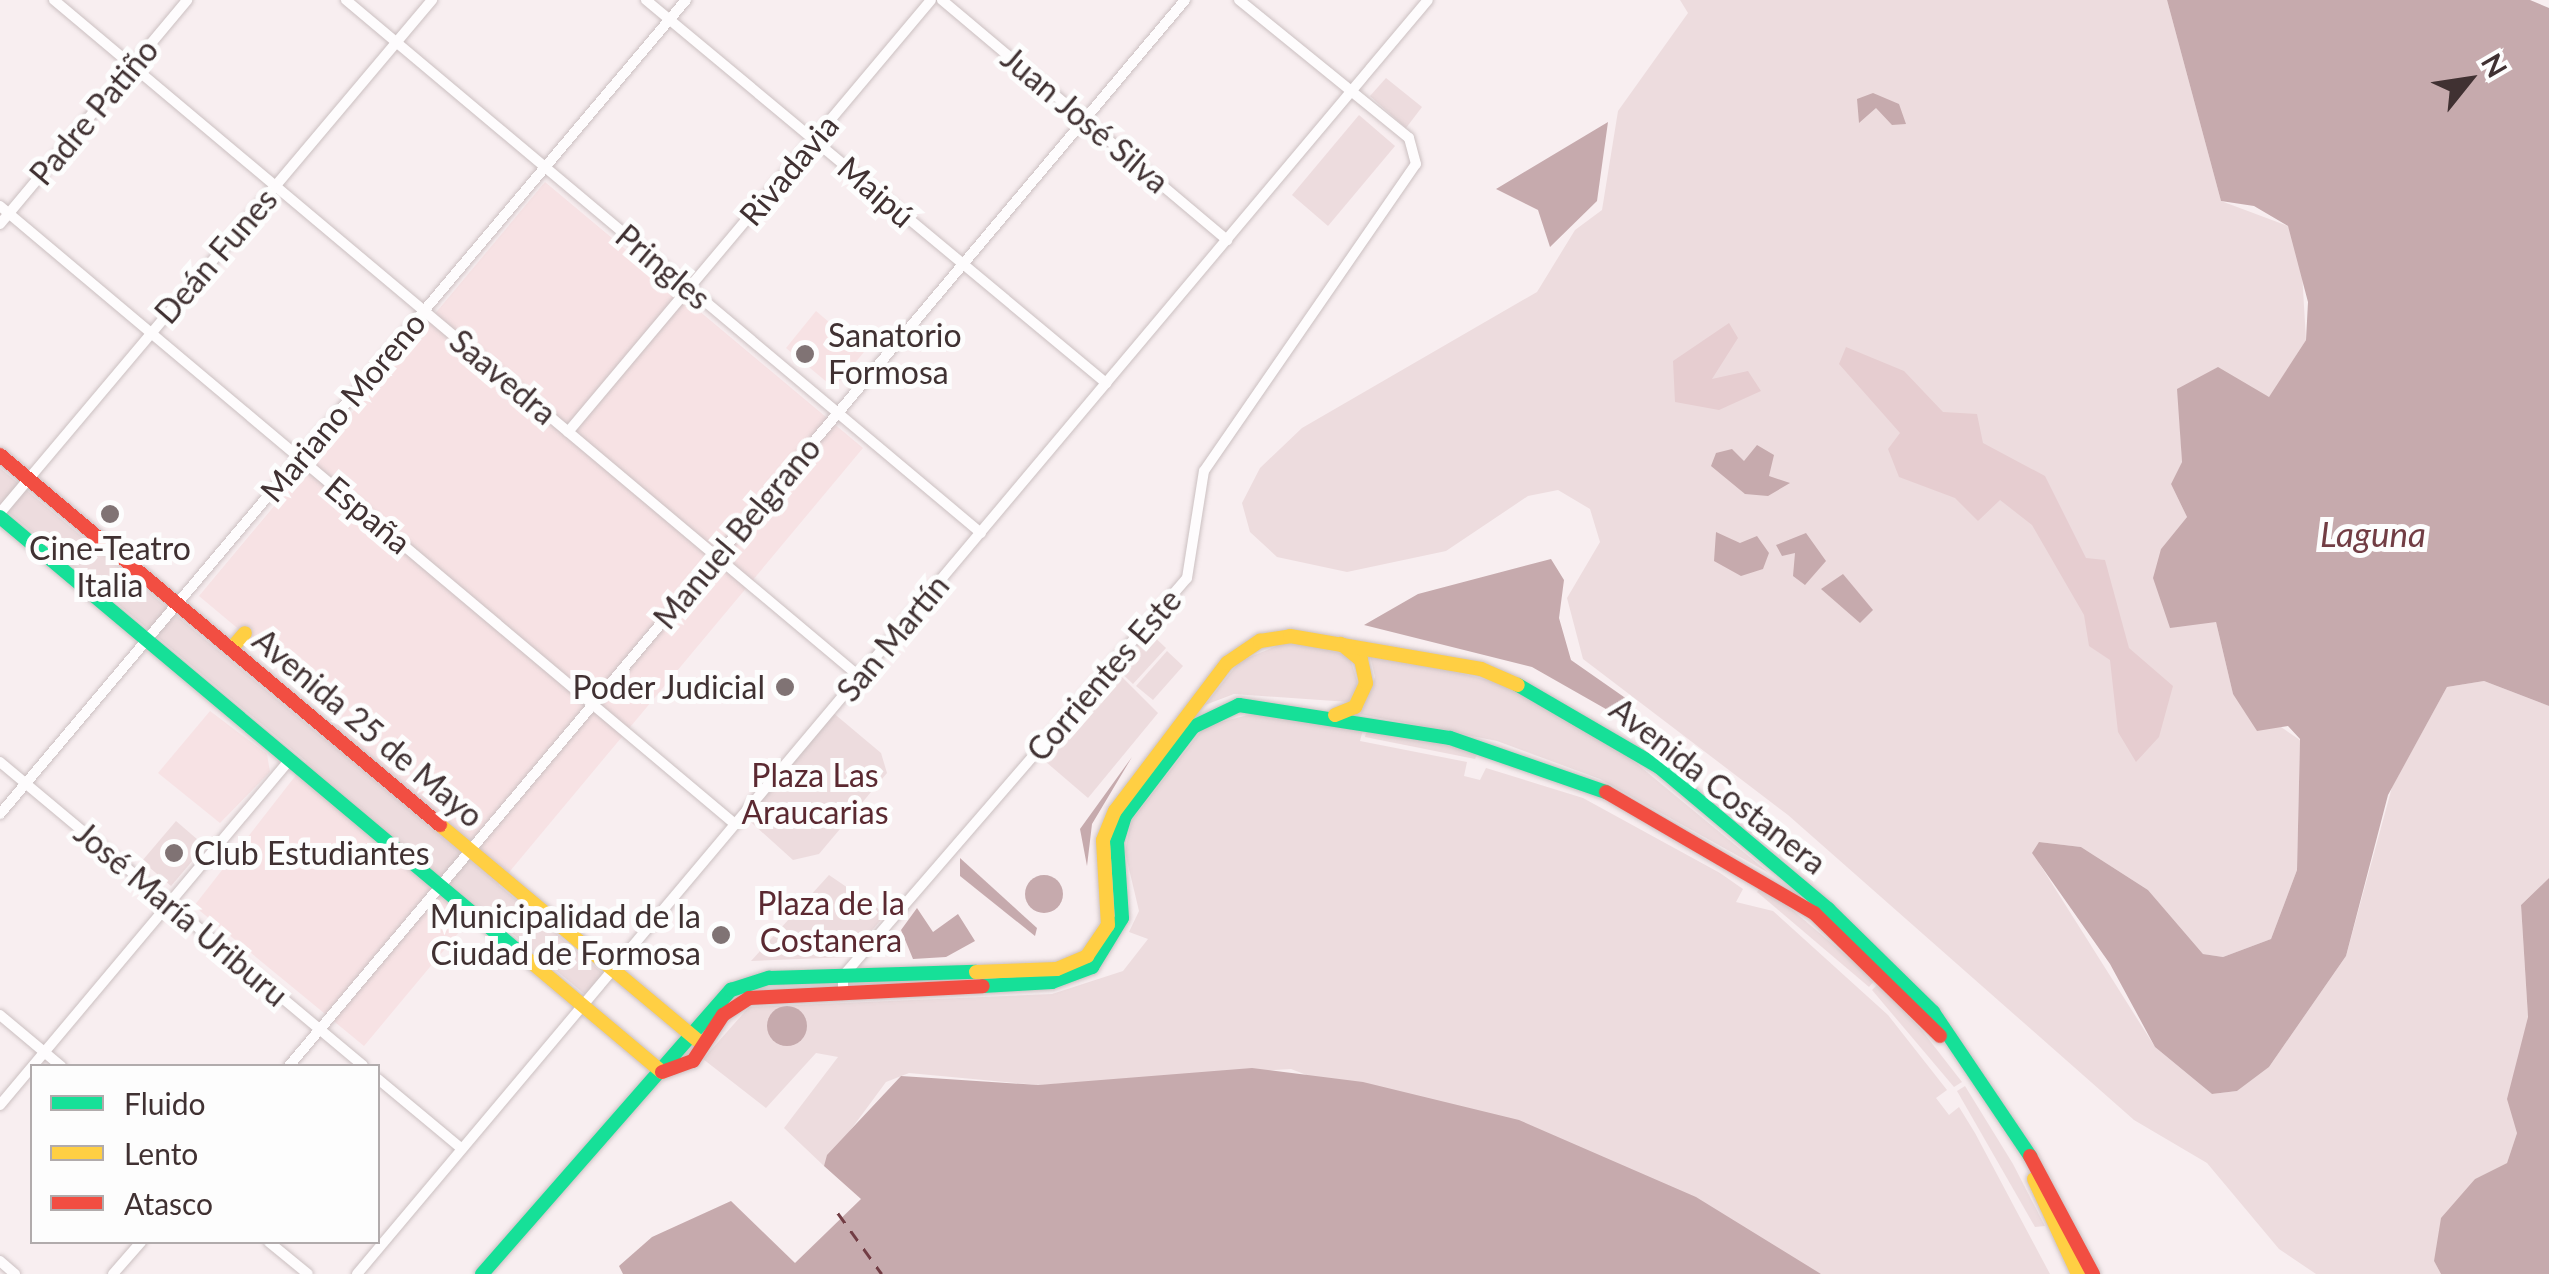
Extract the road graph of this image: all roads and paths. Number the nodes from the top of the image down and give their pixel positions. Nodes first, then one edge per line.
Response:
1 (54, 0) edge
2 (187, 0) edge
3 (346, 0) edge
4 (432, 0) edge
5 (646, 0) edge
6 (686, 0) edge
7 (931, 0) edge
8 (942, 0) edge
9 (1185, 0) edge
10 (1239, 0) edge
11 (1428, 0) edge
12 (669, 20) junction
13 (396, 42) junction
14 (132, 66) junction
15 (1352, 91) junction
16 (1084, 120) junction
17 (815, 140) junction
18 (544, 168) junction
19 (276, 186) junction
20 (4, 210) edge
21 (0, 224) edge
22 (1227, 240) junction
23 (962, 266) junction
24 (689, 288) junction
25 (424, 311) junction
26 (150, 333) junction
27 (1106, 383) junction
28 (836, 414) junction
29 (568, 432) junction
30 (0, 455) edge
31 (299, 458) junction
32 (28, 479) junction
33 (0, 515) edge
34 (981, 534) junction
35 (717, 557) junction
36 (177, 604) junction
37 (245, 632) dead end
38 (146, 640) junction
39 (1336, 641) junction
40 (231, 649) junction
41 (860, 677) junction
42 (592, 704) junction
43 (1329, 717) junction
44 (290, 760) junction
45 (0, 762) edge
46 (26, 783) junction
47 (0, 814) edge
48 (736, 824) junction
49 (470, 850) junction
50 (439, 886) junction
51 (168, 904) junction
52 (613, 969) junction
53 (843, 983) junction
54 (582, 1006) junction
55 (0, 1015) edge
56 (320, 1031) junction
57 (696, 1040) junction
58 (44, 1052) junction
59 (34, 1064) edge
60 (59, 1064) edge
61 (291, 1064) edge
62 (360, 1064) edge
63 (30, 1069) edge
64 (667, 1074) junction
65 (380, 1081) edge
66 (0, 1104) edge
67 (462, 1149) junction
68 (2044, 1188) junction
69 (139, 1244) edge
70 (271, 1244) edge
71 (0, 1261) edge
72 (15, 1274) edge
73 (114, 1274) edge
74 (308, 1274) edge
75 (357, 1274) edge
76 (482, 1274) edge
77 (497, 1274) edge
78 (2078, 1274) edge
79 (2094, 1274) edge

1 - 14 street, Saavedra
2 - 14 street, Padre Patiño
3 - 13 street, Pringles
4 - 13 street, Deán Funes
5 - 12 street, Maipú
6 - 12 street, Mariano Moreno
7 - 17 street, Rivadavia
8 - 16 street, Juan José Silva
9 - 16 street, Manuel Belgrano
10 - 15 street, Corrientes Este
11 - 15 street, San Martín
12 - 17 street, Maipú
12 - 18 street, Mariano Moreno
13 - 18 street, Pringles
13 - 19 street, Deán Funes
14 - 19 street, Saavedra
14 - 20 street, Padre Patiño
15 - 22 street, San Martín
15 - 53 street, Corrientes Este
16 - 22 street, Juan José Silva
16 - 23 street, Manuel Belgrano
17 - 23 street, Maipú
17 - 24 street, Rivadavia
18 - 24 street, Pringles
18 - 25 street, Mariano Moreno
19 - 25 street, Saavedra
19 - 26 street, Deán Funes
20 - 21 street, Padre Patiño
20 - 26 street, España
22 - 27 street, San Martín
23 - 27 street, Maipú
23 - 28 street, Manuel Belgrano
24 - 28 street, Pringles
24 - 29 street, Rivadavia
25 - 29 street, Saavedra
25 - 31 street, Mariano Moreno
26 - 31 street, España
26 - 32 street, Deán Funes
27 - 34 street, San Martín
28 - 34 street, Pringles
28 - 35 street, Manuel Belgrano
29 - 35 street, Saavedra
30 - 32 main road, Avenida 25 de Mayo
31 - 36 street, Mariano Moreno
31 - 42 street, España
32 - 33 street, Deán Funes
32 - 36 main road, Avenida 25 de Mayo
33 - 38 main road
34 - 41 street, San Martín
35 - 41 street, Saavedra
35 - 42 street, Manuel Belgrano
36 - 38 street, Mariano Moreno
36 - 40 main road, Avenida 25 de Mayo
37 - 40 main road
38 - 44 main road
38 - 46 street, Mariano Moreno
39 - 43 main road
39 - 53 main road, Avenida Costanera
39 - 68 main road, Avenida Costanera
40 - 49 main road, Avenida 25 de Mayo
41 - 48 street, San Martín
42 - 48 street, España
42 - 49 street, Manuel Belgrano
43 - 53 main road, Avenida Costanera
43 - 68 main road, Avenida Costanera
44 - 50 main road
44 - 51 street
45 - 46 street, José María Uriburu
46 - 47 street, Mariano Moreno
46 - 51 street, José María Uriburu
48 - 52 street, San Martín
49 - 50 street, Manuel Belgrano
49 - 52 main road, Avenida 25 de Mayo
50 - 54 main road
50 - 56 street, Manuel Belgrano
51 - 56 street, José María Uriburu
51 - 58 street
52 - 54 street, San Martín
52 - 57 main road, Avenida 25 de Mayo
53 - 57 main road, Avenida Costanera
54 - 64 main road
54 - 67 street, San Martín
55 - 58 street
56 - 61 street, Manuel Belgrano
56 - 62 street, José María Uriburu
57 - 64 main road, Avenida Costanera
58 - 59 street
58 - 60 street
63 - 66 street
64 - 76 main road, Avenida Costanera
64 - 77 main road, Avenida Costanera
65 - 67 street
67 - 75 street, San Martín
68 - 78 main road, Avenida Costanera
68 - 79 main road, Avenida Costanera
69 - 73 street
70 - 74 street
71 - 72 street

